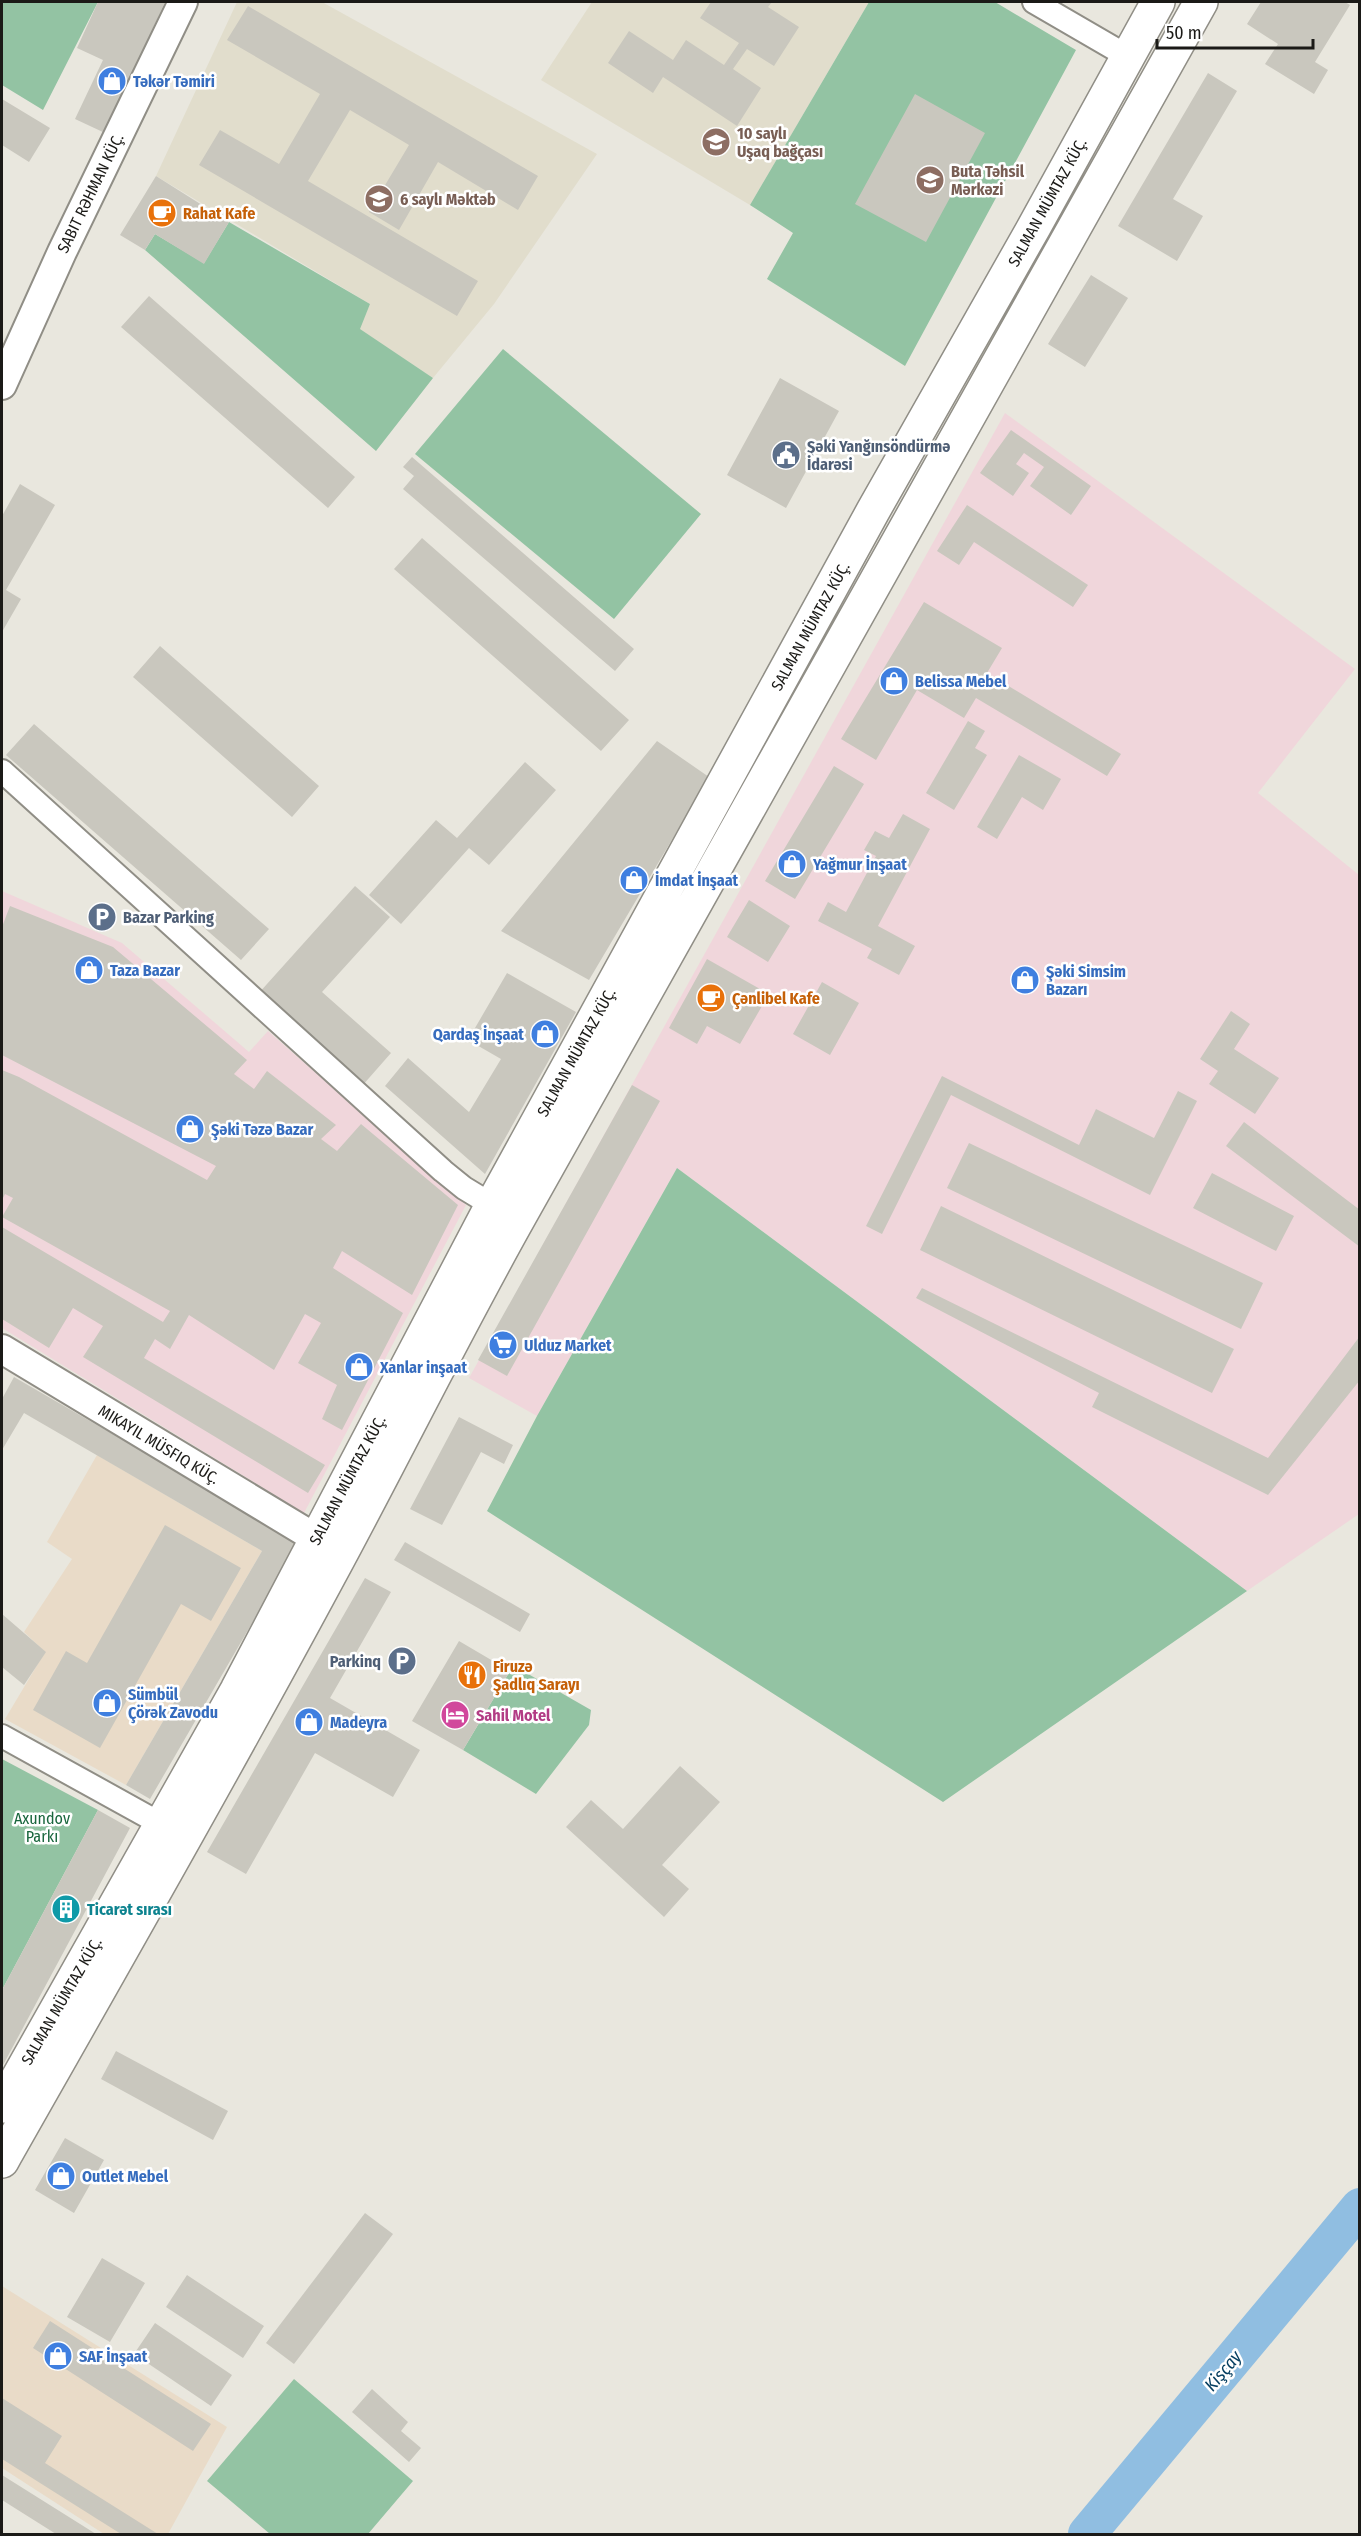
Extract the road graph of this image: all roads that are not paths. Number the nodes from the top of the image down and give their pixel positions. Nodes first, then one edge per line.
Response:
1 (183, 2) edge
2 (1034, 2) edge
3 (1158, 2) edge
4 (1201, 2) edge
5 (1126, 56) junction
6 (2, 386) edge
7 (873, 511) junction
8 (904, 528) junction
9 (2, 771) edge
10 (634, 946) junction
11 (662, 963) junction
12 (601, 1040) junction
13 (492, 1205) junction
14 (2, 1349) edge
15 (316, 1539) junction
16 (2, 1736) edge
17 (173, 1831) junction
18 (14, 2102) edge
19 (2, 2161) edge

1 - 6 main road, SABIT RƏHMAN KÜÇ.
2 - 5 street
3 - 5 highway, SALMAN MÜMTAZ KÜÇ.
4 - 8 highway
5 - 7 highway, SALMAN MÜMTAZ KÜÇ.
7 - 8 highway
7 - 10 highway, SALMAN MÜMTAZ KÜÇ.
8 - 11 highway
9 - 13 street
10 - 11 highway
10 - 12 highway, SALMAN MÜMTAZ KÜÇ.
11 - 12 highway
12 - 13 highway, SALMAN MÜMTAZ KÜÇ.
12 - 17 highway
13 - 15 highway, SALMAN MÜMTAZ KÜÇ.
14 - 15 main road
15 - 17 highway, SALMAN MÜMTAZ KÜÇ.
16 - 17 street
17 - 18 highway
18 - 19 highway

